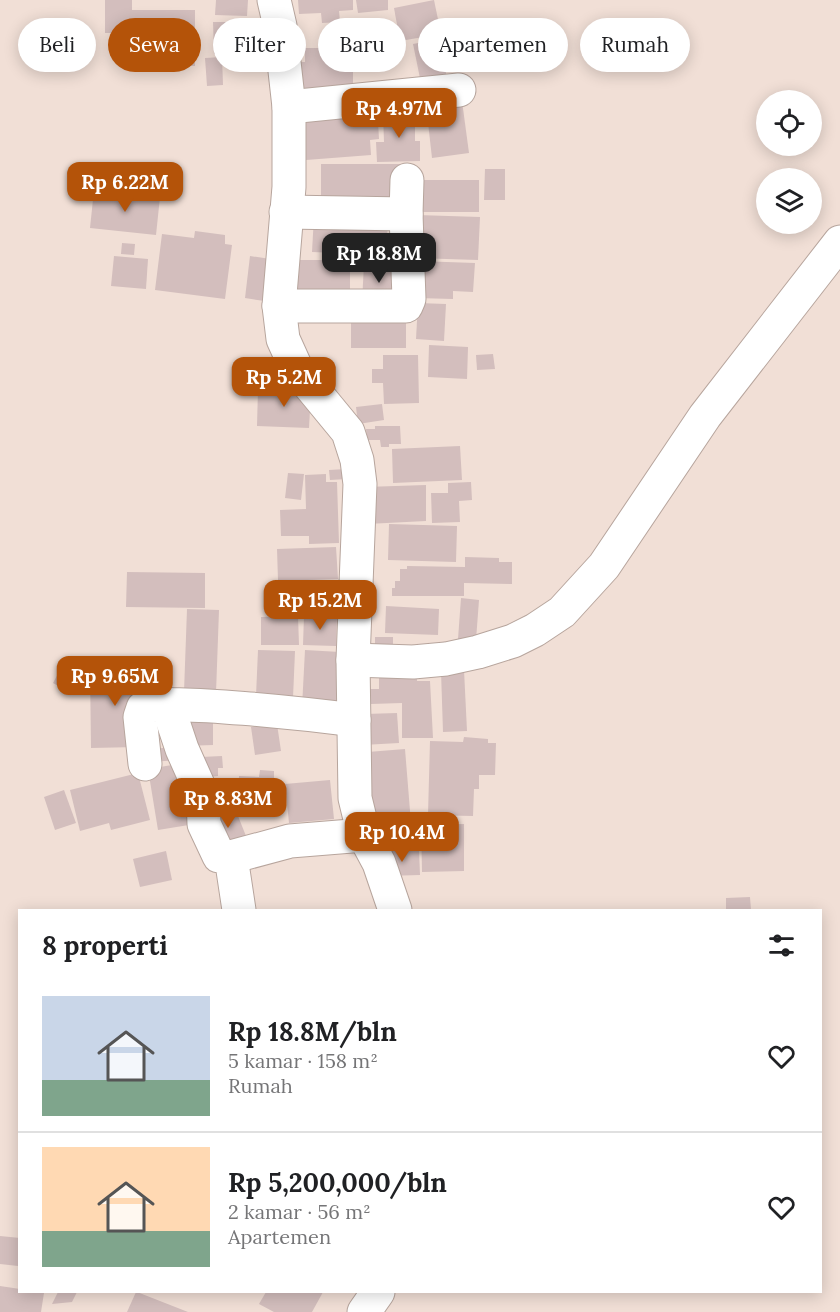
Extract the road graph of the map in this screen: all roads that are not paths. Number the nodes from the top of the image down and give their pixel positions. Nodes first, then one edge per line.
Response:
1 (274, 0) edge
2 (459, 90) dead end
3 (289, 108) junction
4 (407, 180) dead end
5 (286, 212) junction
6 (406, 213) junction
7 (840, 242) edge
8 (279, 306) junction
9 (353, 660) junction
10 (167, 704) junction
11 (354, 720) junction
12 (145, 764) dead end
13 (364, 835) junction
14 (231, 857) junction
15 (239, 909) edge
16 (395, 909) edge
17 (377, 1293) edge
18 (364, 1312) edge

1 - 3 street
2 - 3 street
3 - 5 street
4 - 6 street
5 - 6 street
5 - 8 street
6 - 8 street
7 - 9 street
8 - 9 street
9 - 11 street
10 - 11 street
10 - 12 street
10 - 14 street
11 - 13 street
13 - 14 street
13 - 16 street
14 - 15 street
17 - 18 street

